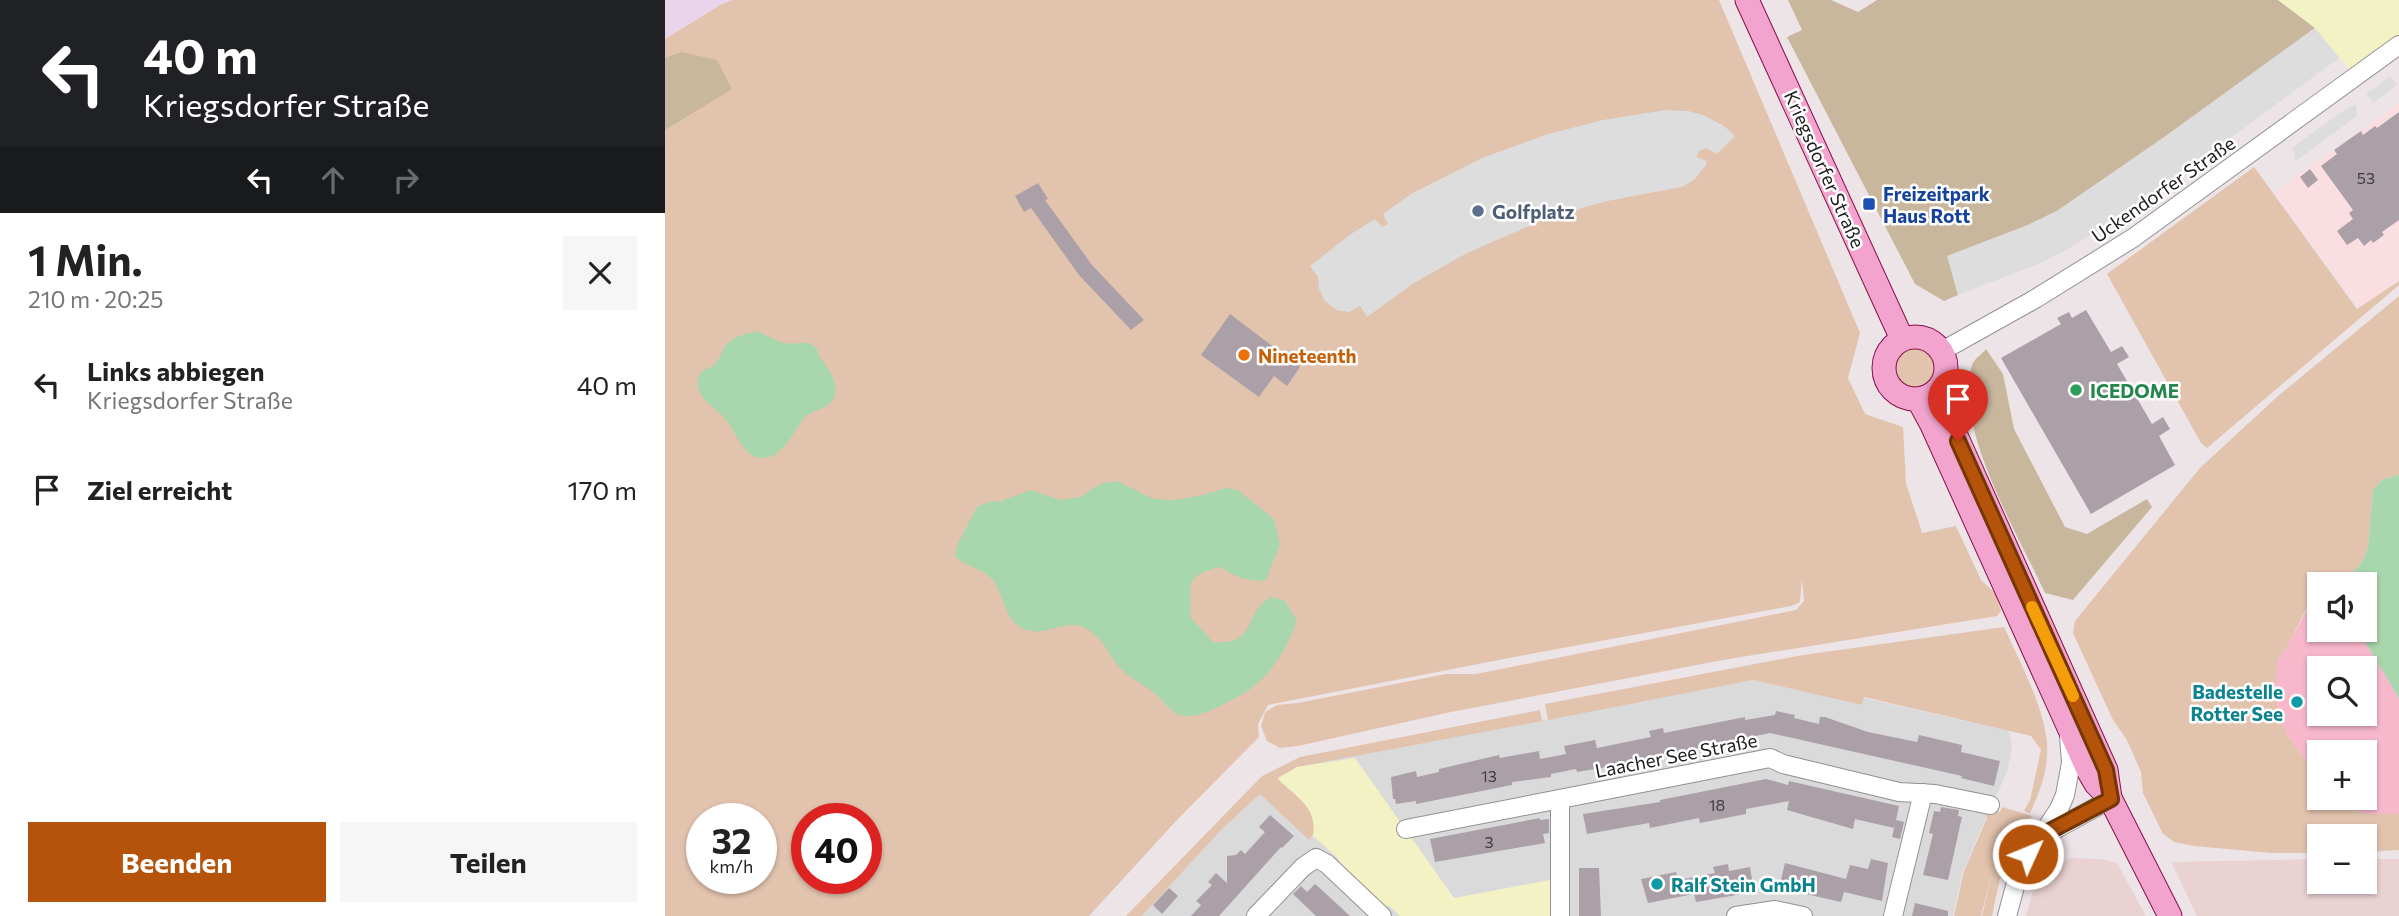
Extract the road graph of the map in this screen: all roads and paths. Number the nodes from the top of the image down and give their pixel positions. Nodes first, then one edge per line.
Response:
1 (1747, 0) edge
2 (2399, 45) edge
3 (1902, 339) junction
4 (1942, 351) junction
5 (1927, 395) junction
6 (2067, 726) junction
7 (1923, 793) junction
8 (1560, 799) junction
9 (2111, 799) junction
10 (1990, 805) dead end
11 (1406, 829) dead end
12 (2038, 842) junction
13 (1256, 916) edge
14 (1382, 916) edge
15 (1560, 916) edge
16 (1735, 916) edge
17 (1803, 916) edge
18 (1893, 916) edge
19 (2007, 916) edge
20 (2170, 916) edge

1 - 3 main road, Kriegsdorfer Straße
2 - 4 street, Uckendorfer Straße
3 - 4 main road
3 - 5 main road
4 - 5 main road
5 - 6 main road
5 - 9 main road
6 - 9 main road
6 - 12 street
7 - 8 street, Laacher See Straße
7 - 10 street, Laacher See Straße
7 - 18 street
8 - 11 street, Laacher See Straße
8 - 15 street
9 - 12 street
9 - 20 main road
12 - 19 street
13 - 14 street
16 - 17 street

